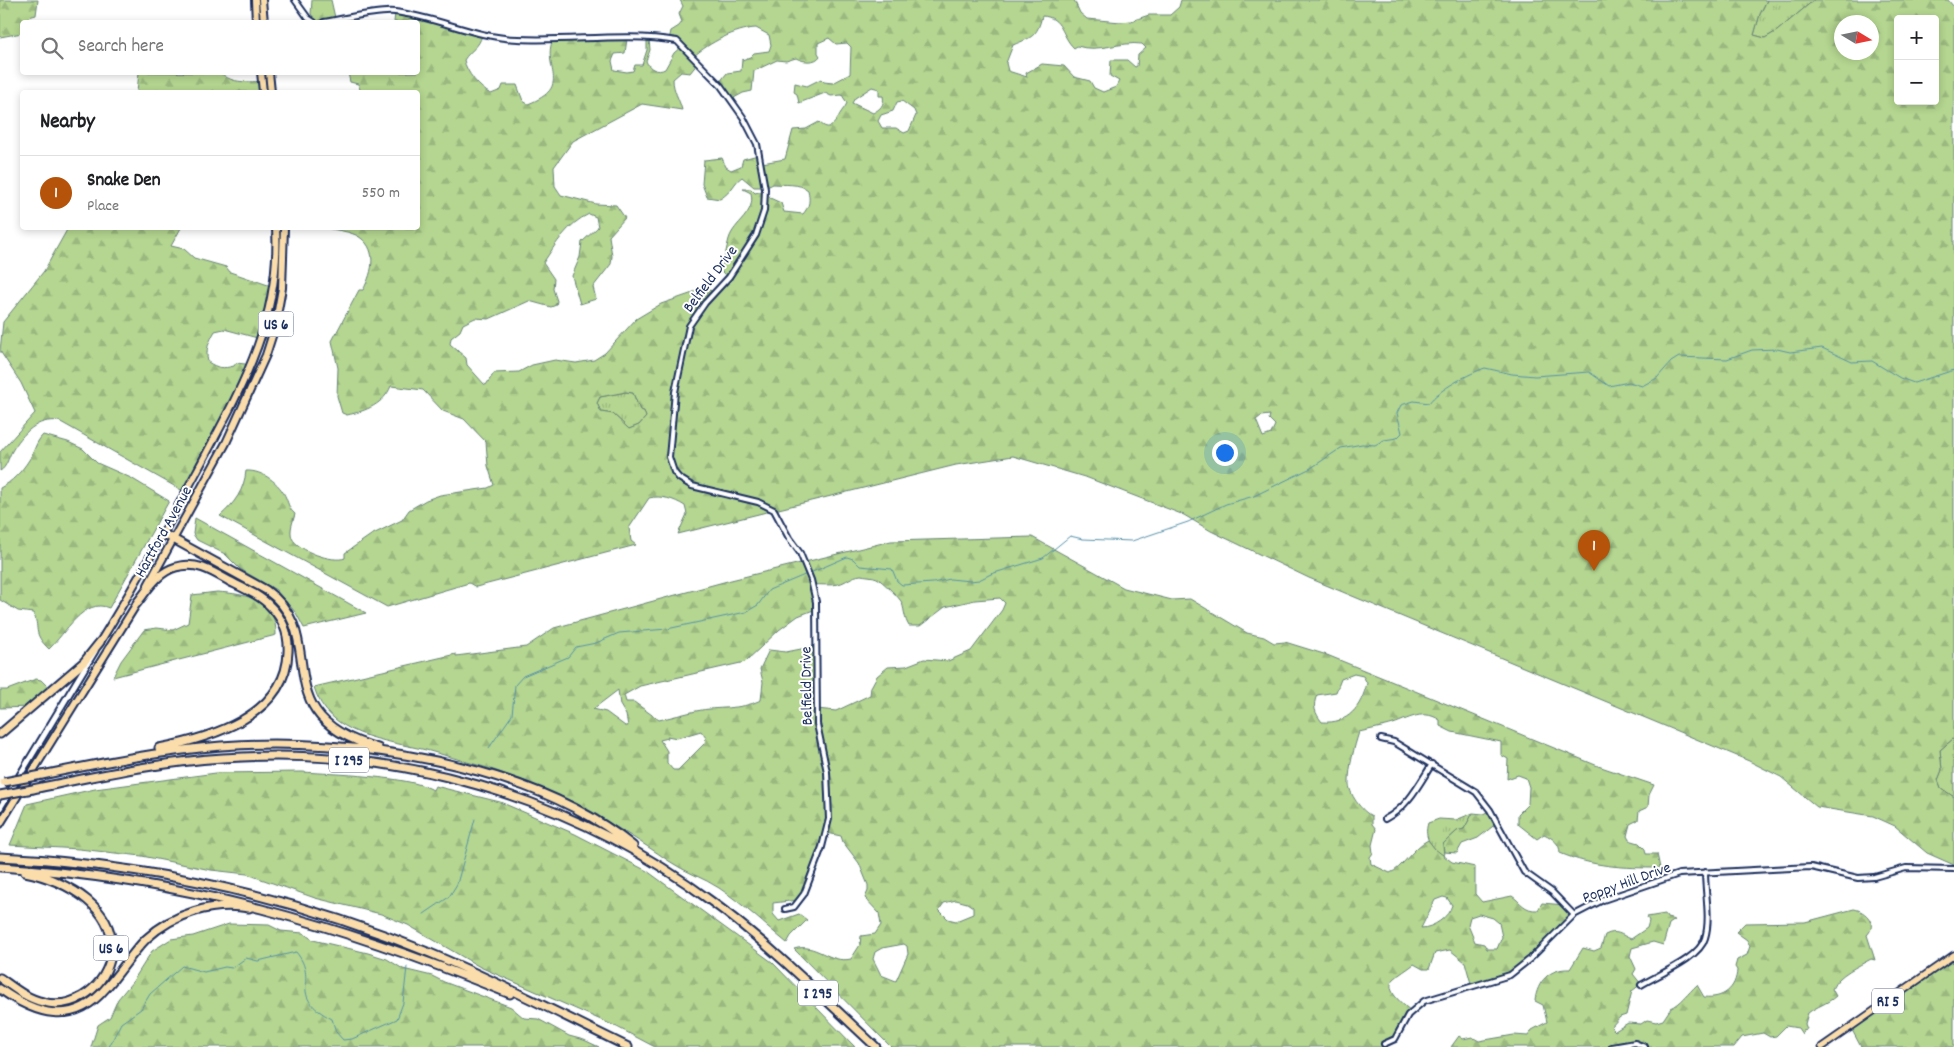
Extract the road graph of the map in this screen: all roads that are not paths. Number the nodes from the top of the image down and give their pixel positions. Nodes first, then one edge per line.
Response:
1 (254, 0) edge
2 (262, 0) edge
3 (295, 0) edge
4 (256, 20) edge
5 (264, 20) edge
6 (311, 20) edge
7 (337, 20) edge
8 (261, 75) edge
9 (269, 75) edge
10 (263, 90) edge
11 (271, 90) edge
12 (276, 230) edge
13 (284, 230) edge
14 (164, 534) junction
15 (174, 539) junction
16 (137, 603) junction
17 (100, 642) junction
18 (0, 734) edge
19 (1381, 739) dead end
20 (408, 756) junction
21 (97, 764) junction
22 (1432, 764) junction
23 (2, 783) edge
24 (0, 795) edge
25 (0, 808) edge
26 (1385, 819) dead end
27 (0, 824) edge
28 (0, 857) edge
29 (649, 859) junction
30 (0, 868) edge
31 (1954, 869) edge
32 (1705, 872) junction
33 (785, 909) dead end
34 (1574, 915) junction
35 (308, 920) junction
36 (1954, 955) edge
37 (0, 978) edge
38 (1641, 985) dead end
39 (0, 990) edge
40 (555, 1012) junction
41 (1384, 1044) dead end
42 (628, 1047) edge
43 (876, 1047) edge
44 (1612, 1047) edge
45 (1645, 1047) edge
46 (1822, 1047) edge

1 - 4 highway
2 - 5 highway
3 - 6 street
7 - 33 street, Belfield Drive
8 - 10 highway
9 - 11 highway
12 - 14 highway, Hartford Avenue / US 6
13 - 15 highway, Hartford Avenue / US 6
14 - 15 highway
14 - 17 highway, Hartford Avenue / US 6
15 - 16 highway, Hartford Avenue / US 6
15 - 20 highway
16 - 21 highway
16 - 27 highway, Hartford Avenue / US 6
17 - 18 highway, US 6
17 - 25 main road, Hartford Avenue
19 - 22 street
20 - 21 highway
20 - 29 highway
21 - 23 highway, bridge
22 - 26 street
22 - 34 street
24 - 29 highway, I 295, bridge
28 - 40 highway
29 - 43 highway, I 295
30 - 35 highway
30 - 37 highway, US 6
31 - 32 street, Poppy Hill Drive
32 - 34 street, Poppy Hill Drive
32 - 38 street
34 - 41 street, Poppy Hill Drive
35 - 39 highway
35 - 40 highway
36 - 46 main road, RI 5
40 - 42 highway
44 - 45 street

